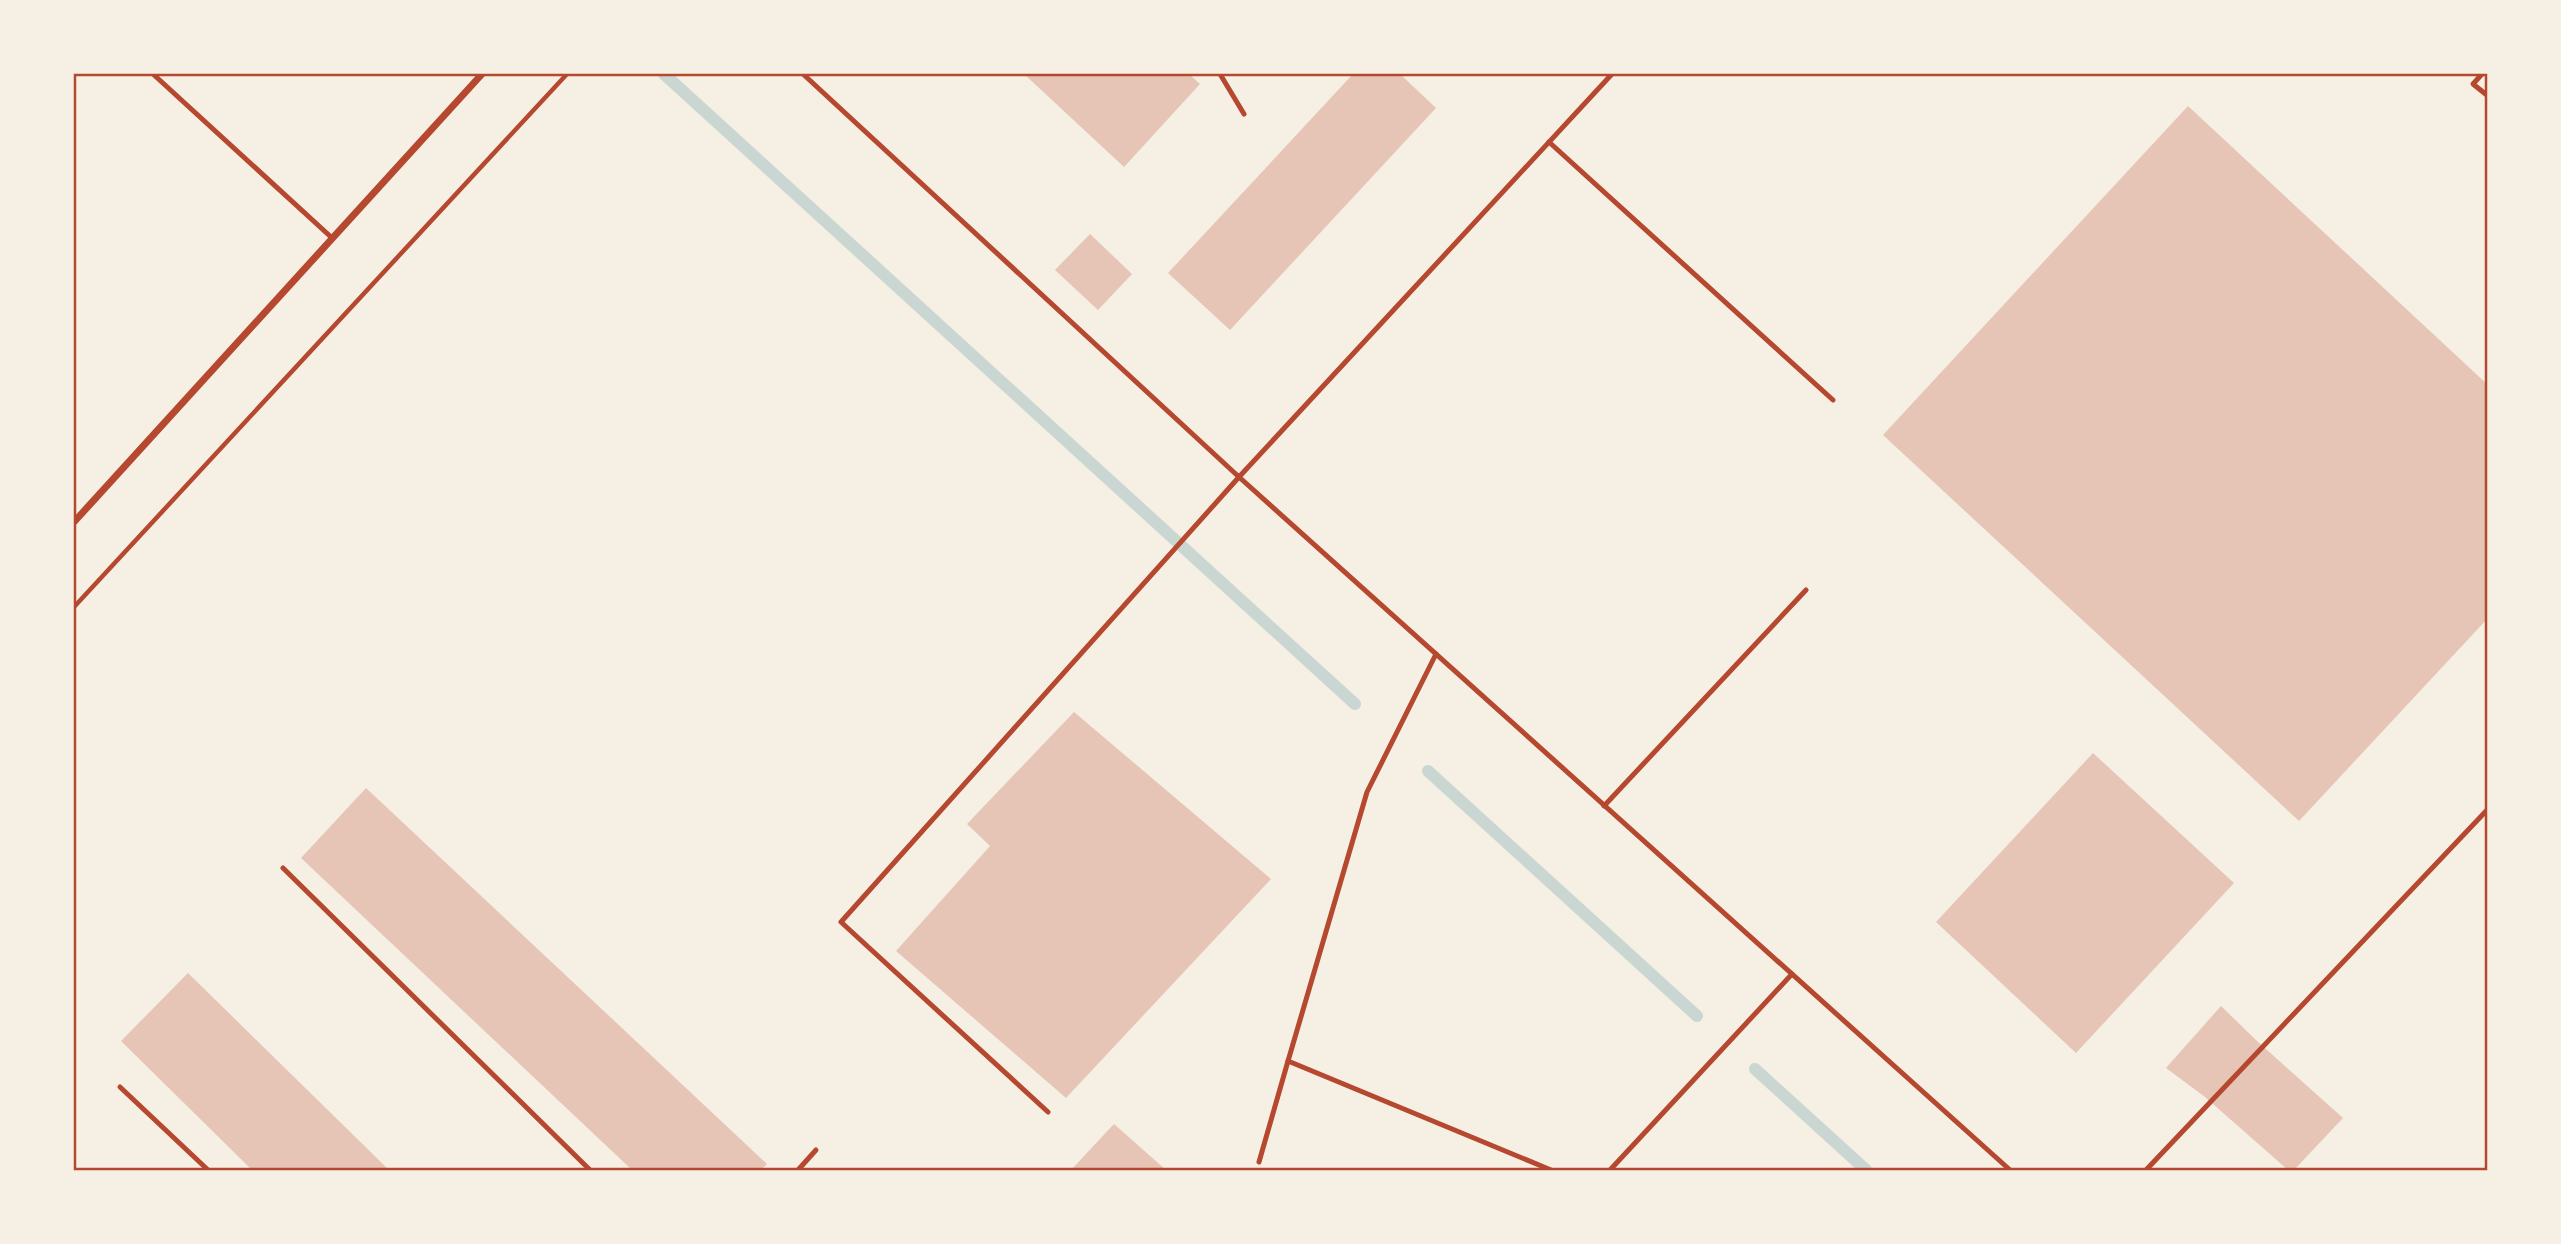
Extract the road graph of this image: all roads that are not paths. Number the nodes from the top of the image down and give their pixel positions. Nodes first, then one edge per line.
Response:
1 (153, 74) edge
2 (482, 74) edge
3 (803, 74) edge
4 (1220, 74) edge
5 (1612, 74) edge
6 (2482, 74) edge
7 (2487, 96) edge
8 (1244, 114) dead end
9 (1549, 142) junction
10 (331, 237) junction
11 (1833, 400) dead end
12 (1239, 477) junction
13 (74, 522) edge
14 (1806, 590) dead end
15 (1436, 654) junction
16 (1604, 806) junction
17 (2487, 809) edge
18 (284, 868) dead end
19 (1792, 974) junction
20 (1288, 1061) junction
21 (120, 1087) dead end
22 (1048, 1112) dead end
23 (816, 1150) dead end
24 (1259, 1162) dead end
25 (208, 1171) edge
26 (590, 1171) edge
27 (798, 1171) edge
28 (1551, 1171) edge
29 (1610, 1171) edge
30 (2010, 1171) edge
31 (2146, 1171) edge

1 - 10 lane
2 - 10 street
3 - 12 lane
4 - 8 lane
5 - 9 lane
6 - 7 lane
9 - 11 lane
9 - 12 lane
10 - 13 street
12 - 15 lane
12 - 22 lane
14 - 16 lane
15 - 16 lane
15 - 20 lane
16 - 19 lane
17 - 31 lane
18 - 26 lane
19 - 29 lane
19 - 30 lane
20 - 24 lane
20 - 28 lane
21 - 25 lane
23 - 27 lane

